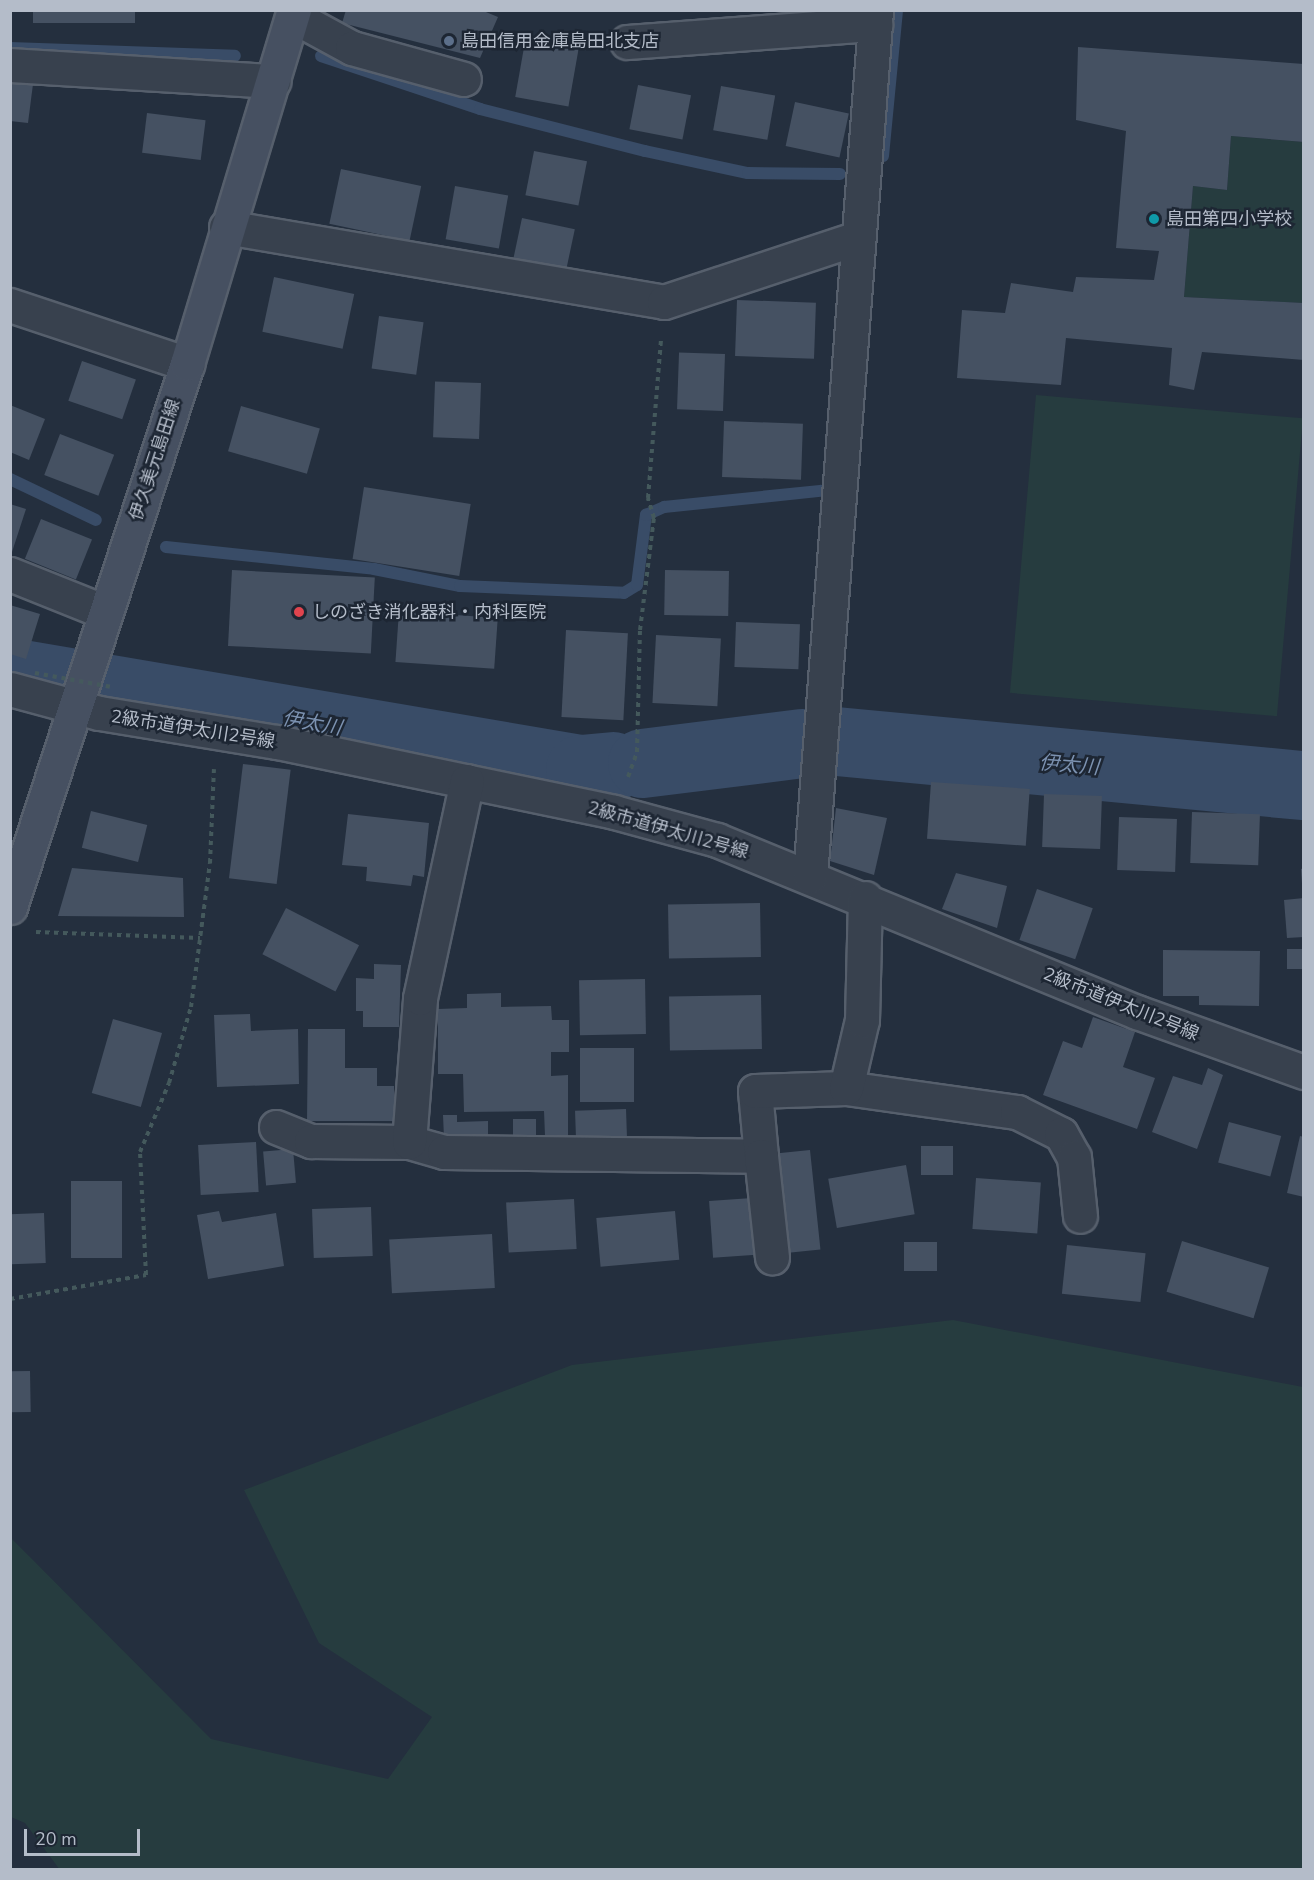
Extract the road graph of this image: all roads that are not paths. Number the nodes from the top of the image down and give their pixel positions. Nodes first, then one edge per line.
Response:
1 (293, 13) edge
2 (875, 17) edge
3 (627, 42) dead end
4 (10, 65) edge
5 (464, 80) dead end
6 (274, 81) junction
7 (226, 227) junction
8 (858, 238) junction
9 (10, 305) edge
10 (187, 364) junction
11 (10, 574) edge
12 (105, 612) junction
13 (23, 681) edge
14 (87, 689) junction
15 (467, 781) junction
16 (810, 876) junction
17 (866, 898) junction
18 (20, 920) edge
19 (1304, 1072) edge
20 (846, 1088) junction
21 (276, 1127) dead end
22 (409, 1142) junction
23 (761, 1156) junction
24 (1080, 1216) dead end
25 (772, 1257) dead end

1 - 5 street
1 - 6 main road, 伊久美元島田線
2 - 3 street
2 - 8 street
4 - 6 street
6 - 7 main road, 伊久美元島田線
7 - 8 street
7 - 10 main road, 伊久美元島田線
8 - 16 street
9 - 10 street
10 - 12 main road, 伊久美元島田線
11 - 12 street
12 - 14 main road, 伊久美元島田線
13 - 14 street, 2級市道伊太川2号線
14 - 15 street, 2級市道伊太川2号線
14 - 18 main road, 伊久美元島田線
15 - 16 street, 2級市道伊太川2号線
15 - 22 street
16 - 17 street, 2級市道伊太川2号線
17 - 19 street, 2級市道伊太川2号線
17 - 20 street
20 - 23 street
20 - 24 street
21 - 22 street
22 - 23 street
23 - 25 street

